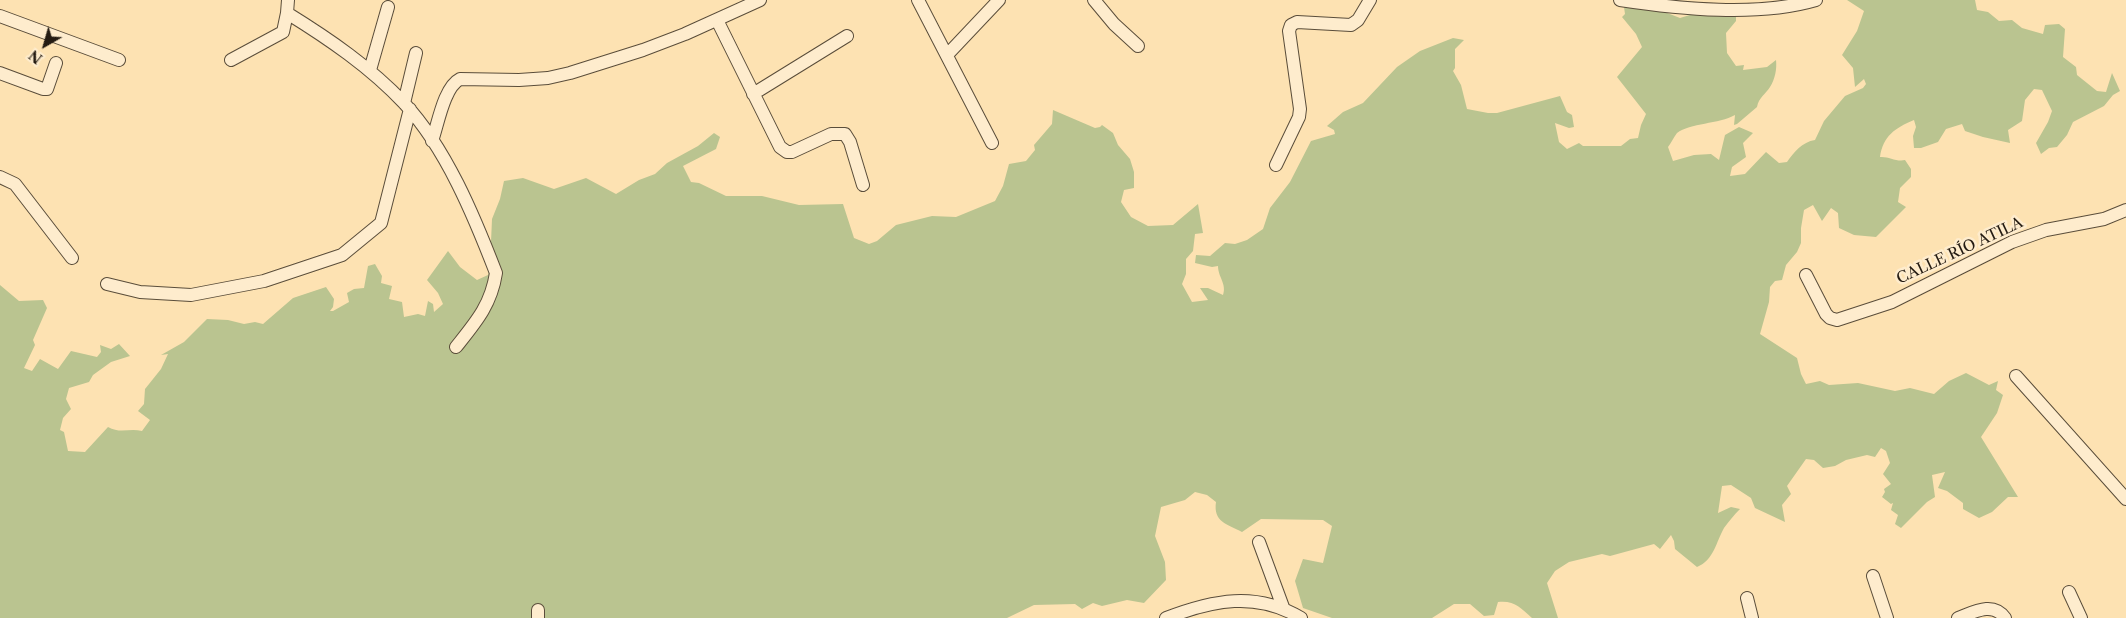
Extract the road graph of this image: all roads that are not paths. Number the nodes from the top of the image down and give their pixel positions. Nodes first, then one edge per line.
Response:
1 (760, 0) edge
2 (918, 0) edge
3 (999, 0) edge
4 (1094, 0) edge
5 (1370, 0) edge
6 (1620, 0) edge
7 (1816, 0) edge
8 (288, 6) edge
9 (388, 8) dead end
10 (0, 16) edge
11 (717, 20) junction
12 (847, 36) dead end
13 (1138, 46) dead end
14 (416, 53) dead end
15 (947, 55) junction
16 (119, 60) dead end
17 (231, 60) dead end
18 (56, 63) dead end
19 (370, 70) junction
20 (0, 73) edge
21 (753, 94) junction
22 (407, 106) junction
23 (432, 142) junction
24 (992, 142) dead end
25 (1276, 165) dead end
26 (0, 177) edge
27 (863, 185) dead end
28 (2126, 210) edge
29 (72, 258) dead end
30 (1806, 274) dead end
31 (107, 284) dead end
32 (456, 347) dead end
33 (2016, 376) dead end
34 (2126, 498) edge
35 (1259, 542) dead end
36 (1873, 576) dead end
37 (2069, 592) dead end
38 (1747, 598) dead end
39 (1283, 607) junction
40 (1166, 618) edge
41 (1301, 618) edge
42 (1752, 618) edge
43 (1887, 618) edge
44 (1958, 618) edge
45 (2005, 618) edge
46 (2081, 618) edge

1 - 11 street
2 - 15 street
3 - 15 street
4 - 13 street
5 - 25 street
6 - 7 street
8 - 17 street
8 - 19 street
9 - 19 street
10 - 16 street
11 - 21 street
11 - 23 street
12 - 21 street
14 - 22 street
15 - 24 street
18 - 20 street
19 - 22 street
21 - 27 street
22 - 23 street
22 - 31 street
23 - 32 street
26 - 29 street
28 - 30 street, CALLE RÍO ATILA
33 - 34 street
35 - 39 street
36 - 43 street
37 - 46 street
38 - 42 street
39 - 40 street
39 - 41 street
44 - 45 street

